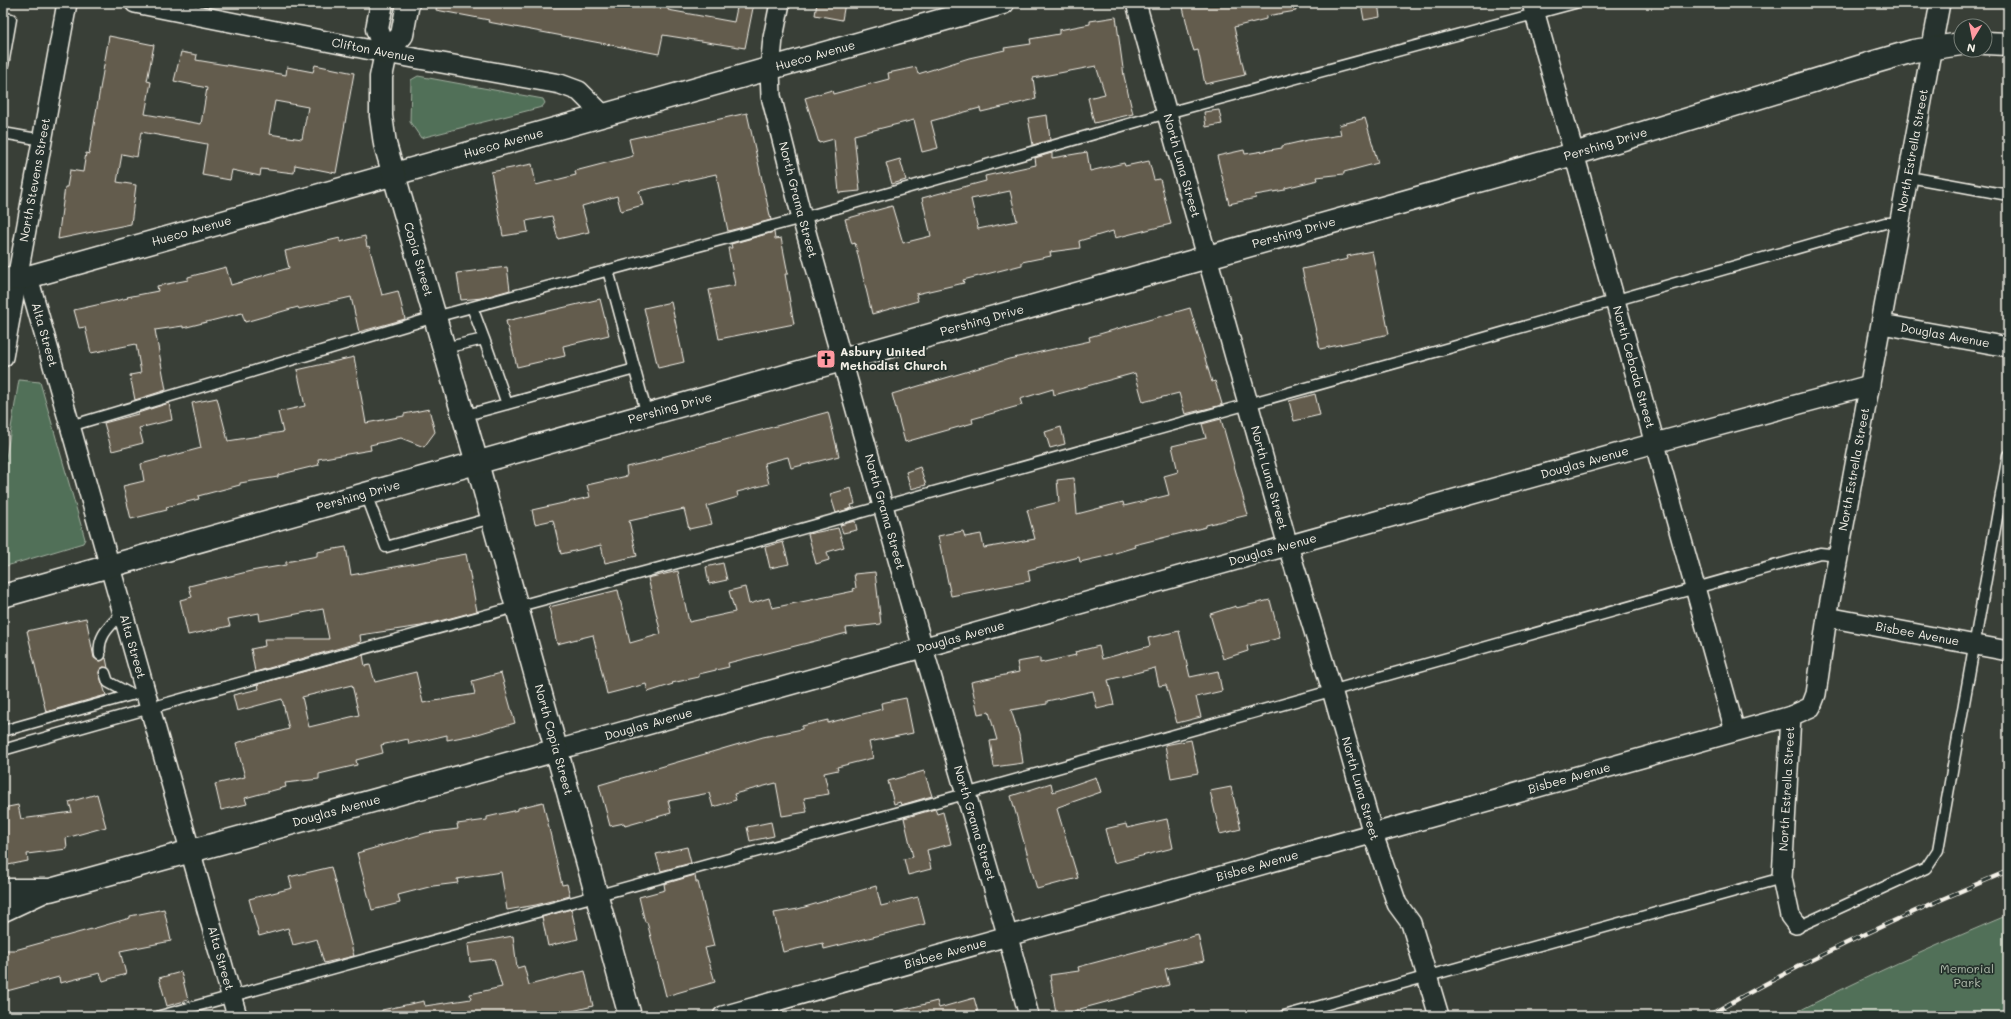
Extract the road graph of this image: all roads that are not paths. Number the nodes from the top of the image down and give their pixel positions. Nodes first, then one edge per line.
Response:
1 (68, 3) edge
2 (135, 3) edge
3 (382, 3) edge
4 (408, 3) edge
5 (780, 3) edge
6 (1003, 3) edge
7 (1136, 3) edge
8 (1575, 3) edge
9 (1940, 3) edge
10 (1533, 9) edge
11 (3, 18) edge
12 (1993, 43) edge
13 (2008, 44) edge
14 (1953, 45) edge
15 (1932, 48) junction
16 (386, 53) junction
17 (3, 65) edge
18 (770, 69) junction
19 (1167, 113) junction
20 (603, 115) junction
21 (3, 133) edge
22 (43, 140) junction
23 (1574, 154) junction
24 (394, 173) junction
25 (1908, 177) junction
26 (2008, 195) edge
27 (802, 218) junction
28 (1900, 223) junction
29 (1207, 257) junction
30 (608, 270) junction
31 (16, 279) edge
32 (1615, 302) junction
33 (472, 307) junction
34 (435, 317) junction
35 (1882, 324) junction
36 (484, 339) junction
37 (2008, 347) edge
38 (444, 348) junction
39 (3, 357) edge
40 (842, 360) junction
41 (635, 369) junction
42 (1870, 385) junction
43 (507, 404) junction
44 (1248, 404) junction
45 (647, 415) junction
46 (463, 416) junction
47 (70, 426) junction
48 (1655, 443) junction
49 (2008, 455) edge
50 (477, 463) junction
51 (366, 494) junction
52 (2004, 498) edge
53 (883, 506) junction
54 (492, 518) junction
55 (1288, 546) junction
56 (1839, 555) junction
57 (109, 566) junction
58 (1696, 589) junction
59 (3, 596) edge
60 (517, 607) junction
61 (122, 613) junction
62 (1827, 617) junction
63 (1973, 644) junction
64 (923, 648) junction
65 (2008, 651) edge
66 (100, 655) dead end
67 (104, 673) dead end
68 (1332, 690) junction
69 (142, 698) junction
70 (1791, 716) junction
71 (3, 731) edge
72 (1735, 731) junction
73 (3, 750) edge
74 (556, 750) junction
75 (965, 794) junction
76 (1373, 834) junction
77 (191, 852) junction
78 (1782, 878) junction
79 (3, 890) edge
80 (50, 890) junction
81 (597, 895) junction
82 (3, 912) edge
83 (1796, 924) joint
84 (1008, 937) junction
85 (1426, 976) junction
86 (231, 996) junction
87 (160, 1016) edge
88 (237, 1016) edge
89 (630, 1016) edge
90 (723, 1016) edge
91 (1028, 1016) edge
92 (1284, 1016) edge
93 (1439, 1016) edge

1 - 22 street, North Stevens Street
2 - 16 street, Clifton Avenue
3 - 16 main road
4 - 16 main road
5 - 18 street, North Grama Street
6 - 18 main road, Hueco Avenue
7 - 19 street, North Luna Street
8 - 10 lane
9 - 15 street, North Estrella Street
10 - 19 lane
10 - 23 street, North Cebada Street
11 - 17 lane
12 - 13 main road
14 - 15 main road, Pershing Drive
15 - 23 main road, Pershing Drive
15 - 25 street, North Estrella Street
16 - 20 street, Clifton Avenue
16 - 24 main road, Copia Street
18 - 20 main road, Hueco Avenue
18 - 27 street, North Grama Street
19 - 27 lane
19 - 29 street, North Luna Street
20 - 24 main road, Hueco Avenue
21 - 22 lane
22 - 31 street, North Stevens Street
23 - 29 main road, Pershing Drive
23 - 32 street, North Cebada Street
24 - 31 main road, Hueco Avenue
24 - 34 main road, Copia Street
25 - 26 lane
25 - 28 street, North Estrella Street
27 - 30 lane
27 - 40 street, North Grama Street
28 - 32 lane
28 - 35 street, North Estrella Street
29 - 40 main road, Pershing Drive
29 - 44 street, North Luna Street
30 - 33 lane
30 - 41 lane
31 - 39 street, North Stevens Street
31 - 47 street, Alta Street
32 - 44 lane
32 - 48 street, North Cebada Street
33 - 34 lane
33 - 36 lane
34 - 38 main road, Copia Street
34 - 47 lane
35 - 37 street, Douglas Avenue
35 - 42 street, North Estrella Street
36 - 38 lane
36 - 43 lane
38 - 46 main road, Copia Street
40 - 45 main road, Pershing Drive
40 - 53 street, North Grama Street
41 - 43 lane
41 - 45 lane
42 - 48 street, Douglas Avenue
42 - 56 street, North Estrella Street
43 - 46 lane
44 - 53 lane
44 - 55 street, North Luna Street
45 - 50 main road, Pershing Drive
46 - 50 main road, Copia Street
47 - 57 street, Alta Street
48 - 55 street, Douglas Avenue
48 - 58 street, North Cebada Street
49 - 52 lane
50 - 51 main road, Pershing Drive
50 - 54 main road, North Copia Street
51 - 54 lane
51 - 57 main road, Pershing Drive
52 - 63 lane
53 - 60 lane
53 - 64 street, North Grama Street
54 - 60 main road, North Copia Street
55 - 64 street, Douglas Avenue
55 - 68 street, North Luna Street
56 - 58 lane
56 - 62 street, North Estrella Street
57 - 59 main road, Pershing Drive
57 - 61 street, Alta Street
58 - 68 lane
58 - 72 street, North Cebada Street
60 - 69 lane
60 - 74 main road, North Copia Street
61 - 66 lane
61 - 69 street, Alta Street
62 - 63 street, Bisbee Avenue
62 - 70 street, North Estrella Street
63 - 65 street, Bisbee Avenue
63 - 83 lane
64 - 74 street, Douglas Avenue
64 - 75 street, North Grama Street
67 - 69 lane
68 - 75 lane
68 - 76 street, North Luna Street
69 - 71 lane
69 - 73 lane
69 - 77 street, Alta Street
70 - 72 street, Bisbee Avenue
70 - 78 street, North Estrella Street
72 - 76 street, Bisbee Avenue
74 - 77 main road, Douglas Avenue
74 - 81 main road, North Copia Street
75 - 81 lane
75 - 84 street, North Grama Street
76 - 84 street, Bisbee Avenue
76 - 85 street, North Luna Street
77 - 80 main road, Douglas Avenue
77 - 86 street, Alta Street
78 - 83 street, North Estrella Street
78 - 85 lane
79 - 80 main road, Douglas Avenue
80 - 82 street, Douglas Avenue
81 - 86 lane
81 - 89 main road, North Copia Street
84 - 90 street, Bisbee Avenue
84 - 91 street, North Grama Street
85 - 92 lane
85 - 93 street, North Luna Street
86 - 87 lane
86 - 88 street, Alta Street

